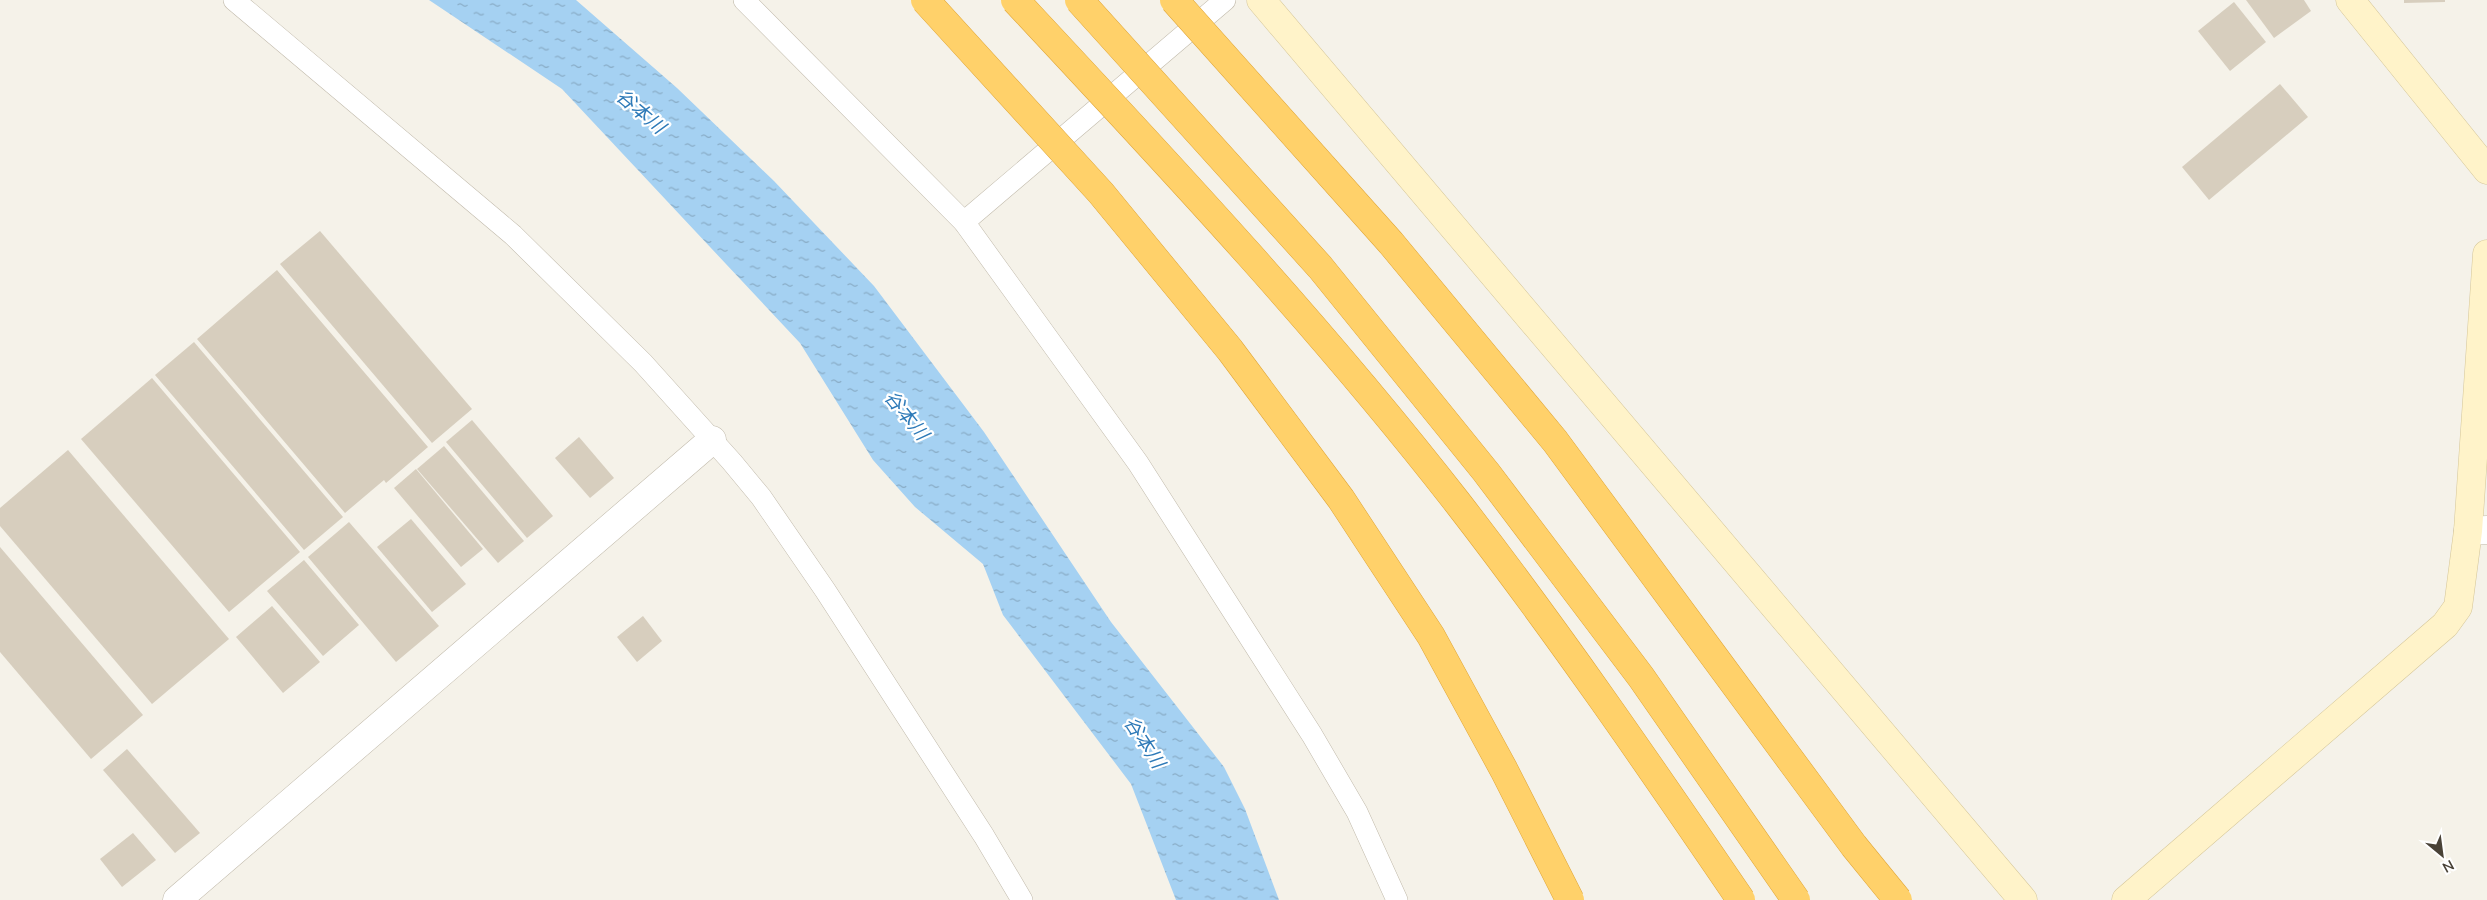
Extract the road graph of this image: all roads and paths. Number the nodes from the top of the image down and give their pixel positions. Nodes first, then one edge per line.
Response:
1 (234, 0) edge
2 (744, 0) edge
3 (924, 0) edge
4 (1015, 0) edge
5 (1079, 0) edge
6 (1174, 0) edge
7 (1225, 0) edge
8 (1261, 0) edge
9 (2350, 0) edge
10 (2487, 170) edge
11 (964, 222) junction
12 (2487, 254) edge
13 (712, 440) junction
14 (2477, 531) edge
15 (177, 900) edge
16 (1022, 900) edge
17 (1397, 900) edge
18 (1570, 900) edge
19 (1741, 900) edge
20 (1796, 900) edge
21 (1898, 900) edge
22 (2023, 900) edge
23 (2126, 900) edge

1 - 13 lane
2 - 11 lane
3 - 18 highway, bridge
4 - 19 highway, bridge
5 - 20 highway, bridge
6 - 21 highway, bridge
7 - 11 lane
8 - 22 street
9 - 10 street
11 - 17 lane
12 - 14 street
13 - 15 street
13 - 16 lane
14 - 23 street

